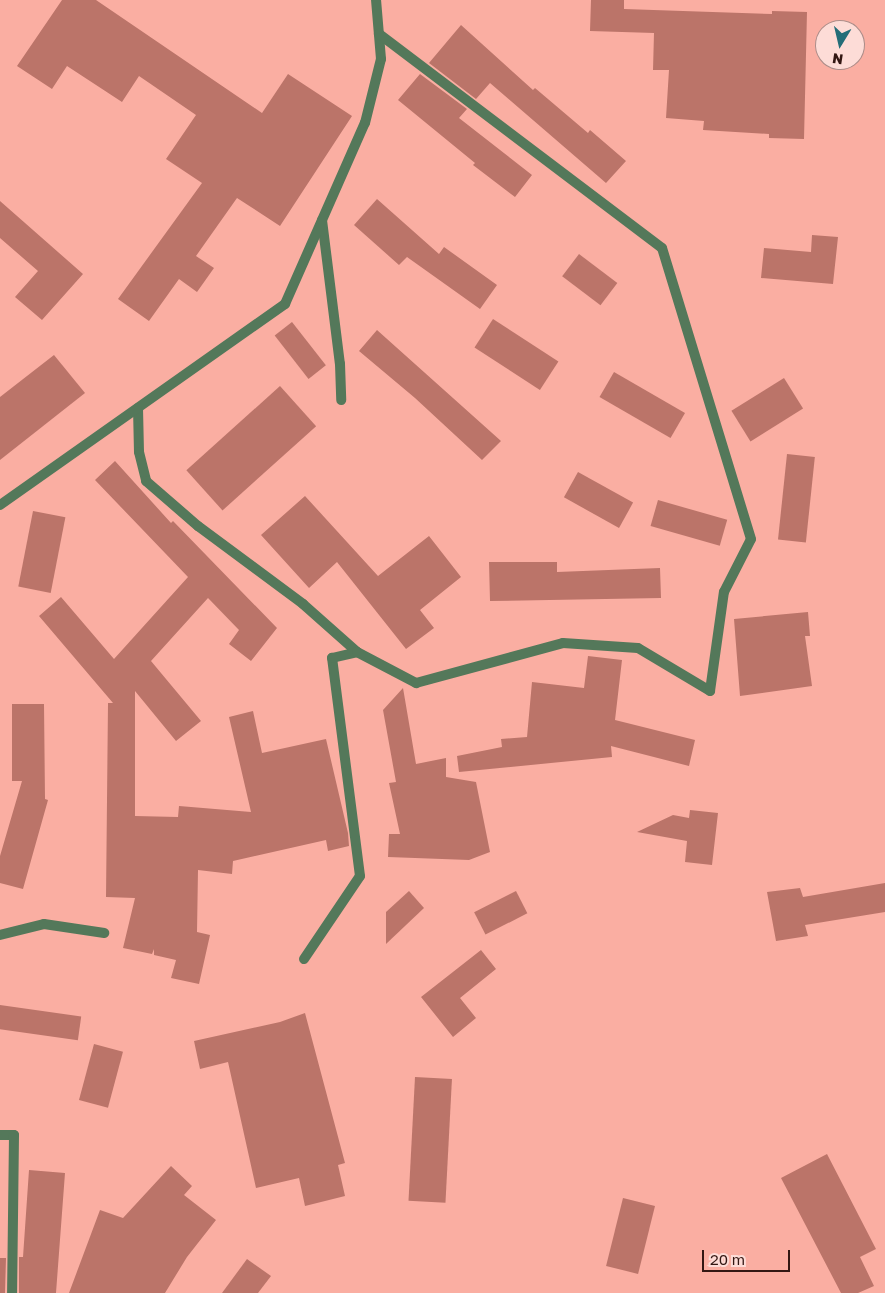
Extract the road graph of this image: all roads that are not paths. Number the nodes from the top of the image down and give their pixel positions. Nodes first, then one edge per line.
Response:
1 (376, 0) edge
2 (379, 34) junction
3 (322, 220) junction
4 (341, 400) dead end
5 (138, 408) junction
6 (0, 506) edge
7 (357, 652) junction
8 (104, 933) dead end
9 (0, 935) edge
10 (304, 959) dead end
11 (0, 1135) edge
12 (12, 1293) edge

1 - 2 street
2 - 3 street
2 - 7 street
3 - 4 street
3 - 5 street
5 - 6 street
5 - 7 street
7 - 10 street
8 - 9 street
11 - 12 street

